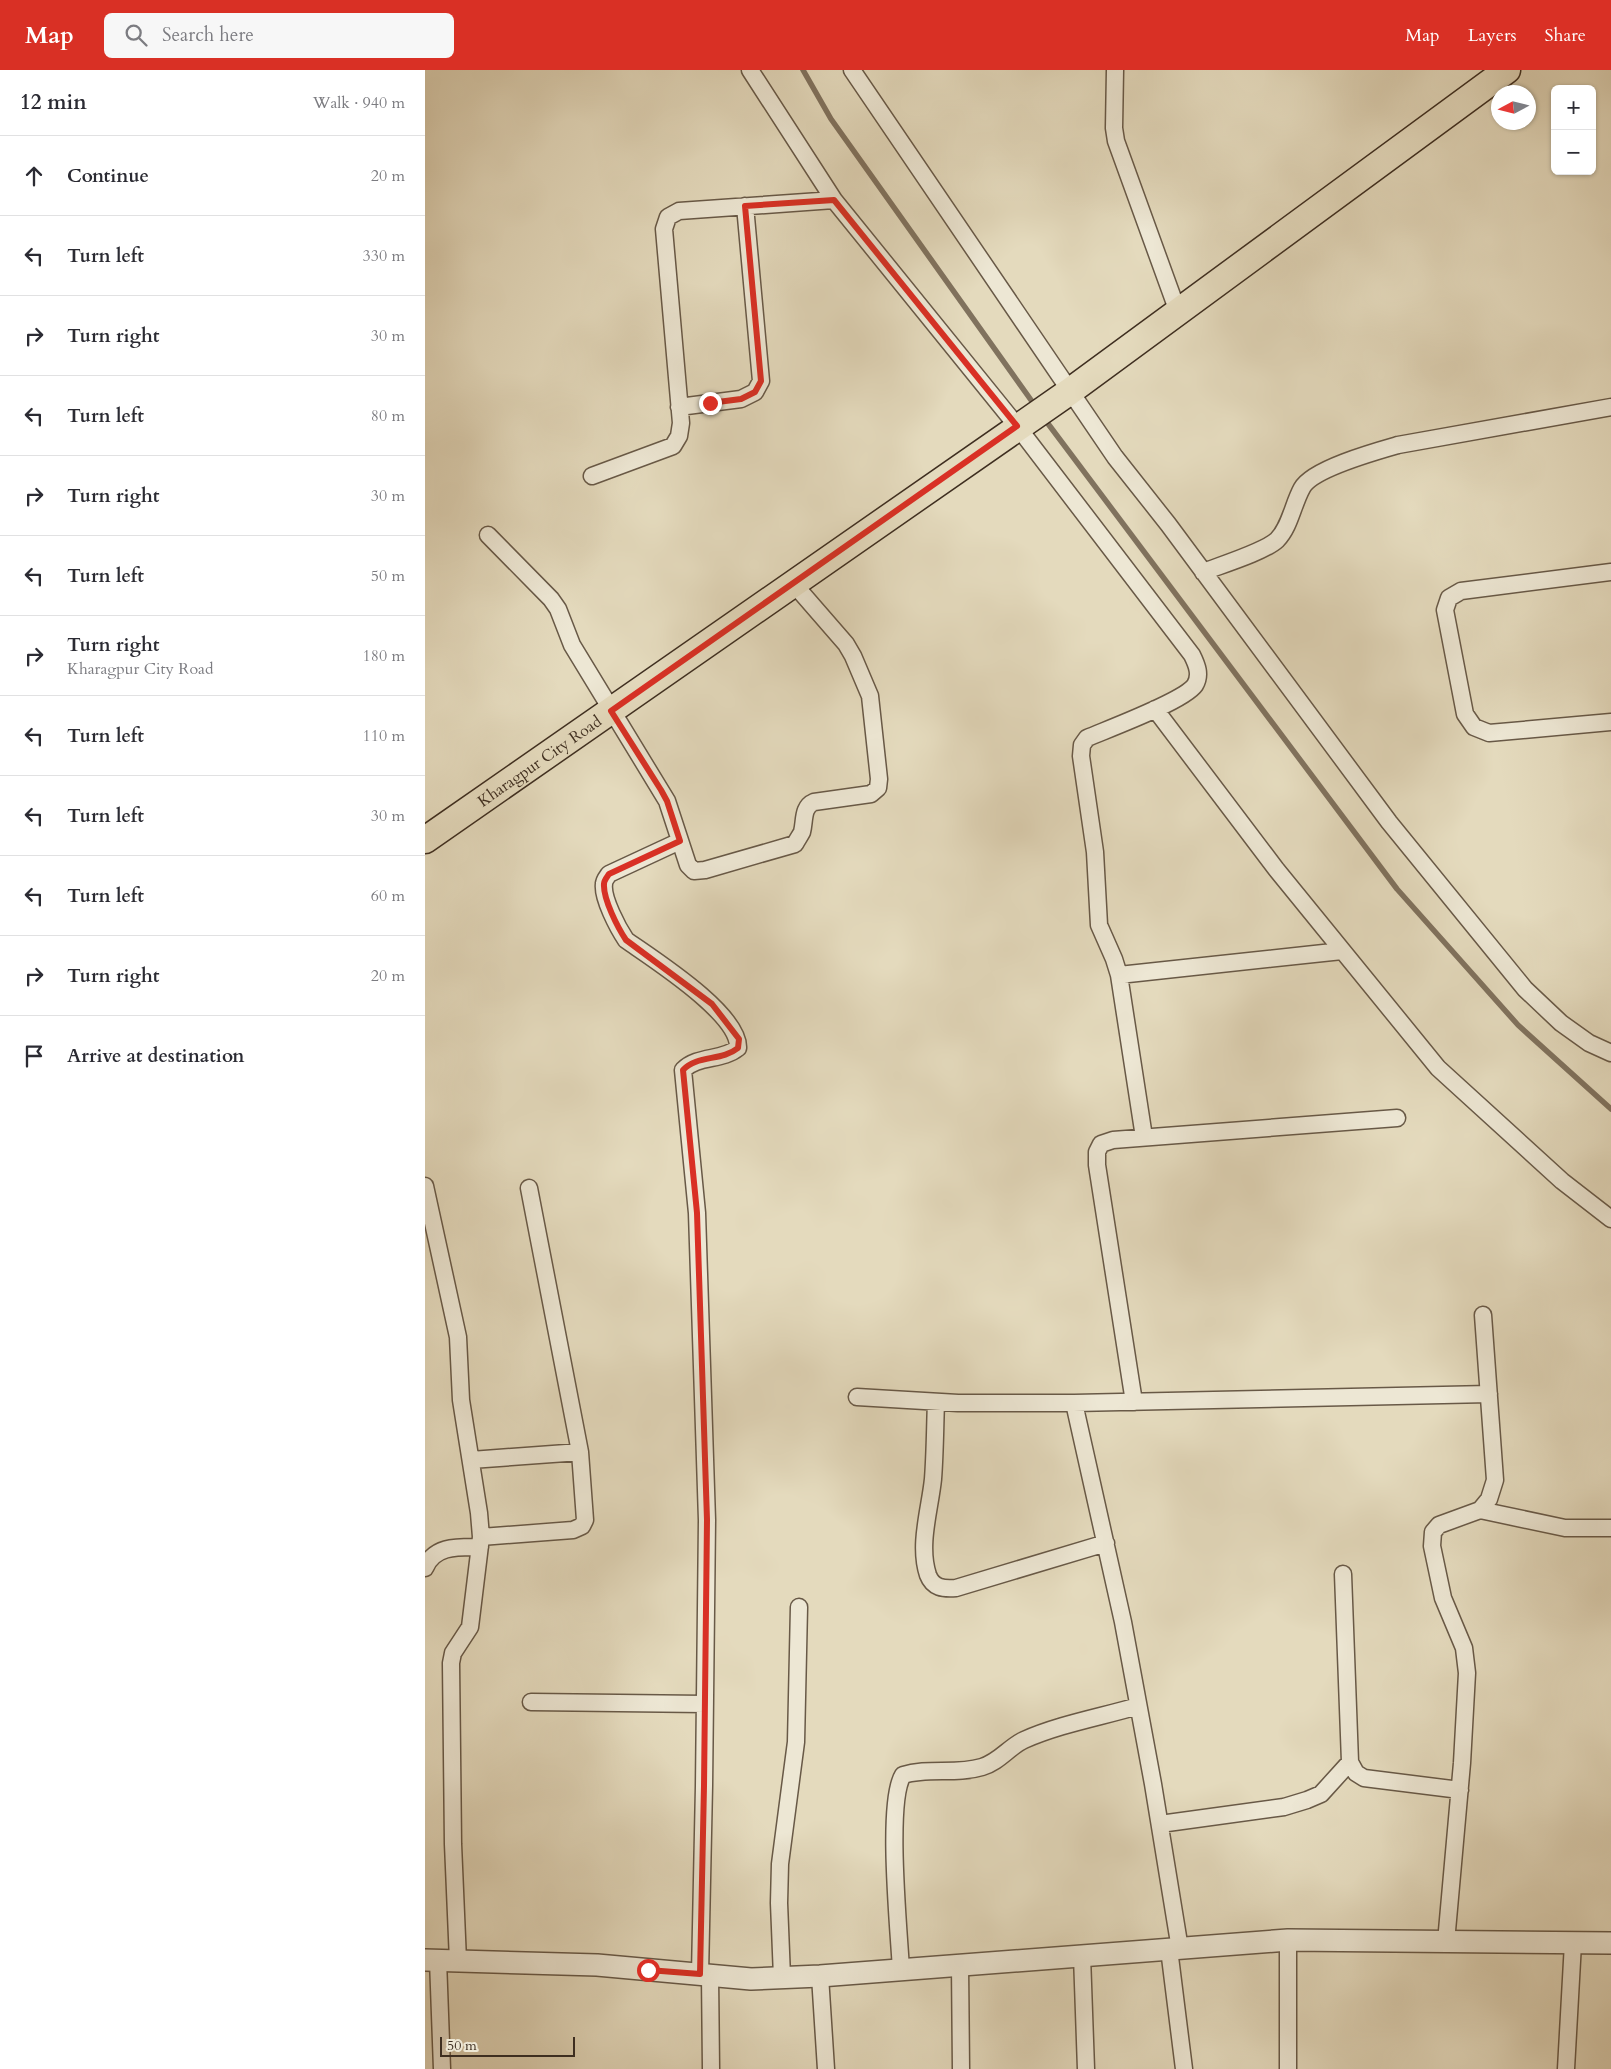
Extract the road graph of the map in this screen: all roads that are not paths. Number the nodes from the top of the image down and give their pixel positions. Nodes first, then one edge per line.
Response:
1 (750, 70) edge
2 (852, 70) edge
3 (1115, 70) edge
4 (1507, 70) edge
5 (834, 200) junction
6 (745, 206) junction
7 (1178, 312) junction
8 (1060, 397) junction
9 (679, 407) junction
10 (1611, 407) edge
11 (1020, 424) junction
12 (592, 476) dead end
13 (487, 535) dead end
14 (1203, 572) junction
15 (1611, 572) edge
16 (793, 583) junction
17 (1155, 709) junction
18 (611, 711) junction
19 (1611, 722) edge
20 (425, 840) edge
21 (680, 841) junction
22 (1342, 951) junction
23 (1119, 975) junction
24 (1611, 1054) edge
25 (1397, 1118) dead end
26 (1144, 1137) junction
27 (425, 1186) edge
28 (529, 1188) dead end
29 (1611, 1219) edge
30 (1483, 1314) dead end
31 (1489, 1394) junction
32 (857, 1397) dead end
33 (936, 1402) junction
34 (1134, 1402) junction
35 (1074, 1403) junction
36 (580, 1452) junction
37 (471, 1460) junction
38 (1480, 1510) junction
39 (1611, 1528) edge
40 (480, 1542) junction
41 (1106, 1544) junction
42 (425, 1568) edge
43 (1343, 1574) dead end
44 (799, 1607) dead end
45 (531, 1702) dead end
46 (705, 1704) junction
47 (1138, 1706) junction
48 (1350, 1762) junction
49 (1460, 1790) junction
50 (1160, 1824) junction
51 (1288, 1940) junction
52 (1447, 1942) junction
53 (1573, 1943) junction
54 (1611, 1943) edge
55 (1175, 1949) junction
56 (1083, 1956) junction
57 (440, 1960) edge
58 (960, 1965) junction
59 (901, 1970) junction
60 (705, 1975) junction
61 (820, 1976) junction
62 (782, 1977) junction
63 (442, 2069) edge
64 (711, 2069) edge
65 (826, 2069) edge
66 (961, 2069) edge
67 (1086, 2069) edge
68 (1184, 2069) edge
69 (1289, 2069) edge
70 (1566, 2069) edge

1 - 5 street
2 - 8 street
3 - 7 street
4 - 7 main road, Kharagpur City Road
5 - 6 street
5 - 11 street
6 - 9 street
6 - 9 street
7 - 8 main road, Kharagpur City Road
8 - 11 main road, Kharagpur City Road
8 - 14 street
9 - 12 street
10 - 14 street
11 - 16 main road, Kharagpur City Road
11 - 17 street
13 - 18 street
14 - 24 street
15 - 19 street
16 - 18 main road, Kharagpur City Road
16 - 21 street
17 - 22 street
17 - 23 street
18 - 20 main road, Kharagpur City Road
18 - 21 street
21 - 46 street
22 - 23 street
22 - 29 street
23 - 26 street
25 - 26 street
26 - 34 street
27 - 37 street
28 - 36 street
30 - 31 street
31 - 34 street
31 - 38 street
32 - 33 street
33 - 35 street
33 - 41 street
34 - 35 street
35 - 41 street
36 - 37 street
36 - 40 street
37 - 40 street
38 - 39 street
38 - 49 street
40 - 42 street
40 - 57 street
41 - 47 street
43 - 48 street
44 - 62 street
45 - 46 street
46 - 60 street
47 - 50 street
47 - 59 street
48 - 49 street
48 - 50 street
49 - 52 street
50 - 55 street
51 - 52 street
51 - 55 street
51 - 69 street
52 - 53 street
53 - 54 street
53 - 70 street
55 - 56 street
55 - 68 street
56 - 58 street
56 - 67 street
57 - 60 street
57 - 63 street
58 - 59 street
58 - 66 street
59 - 61 street
60 - 62 street
60 - 64 street
61 - 62 street
61 - 65 street

